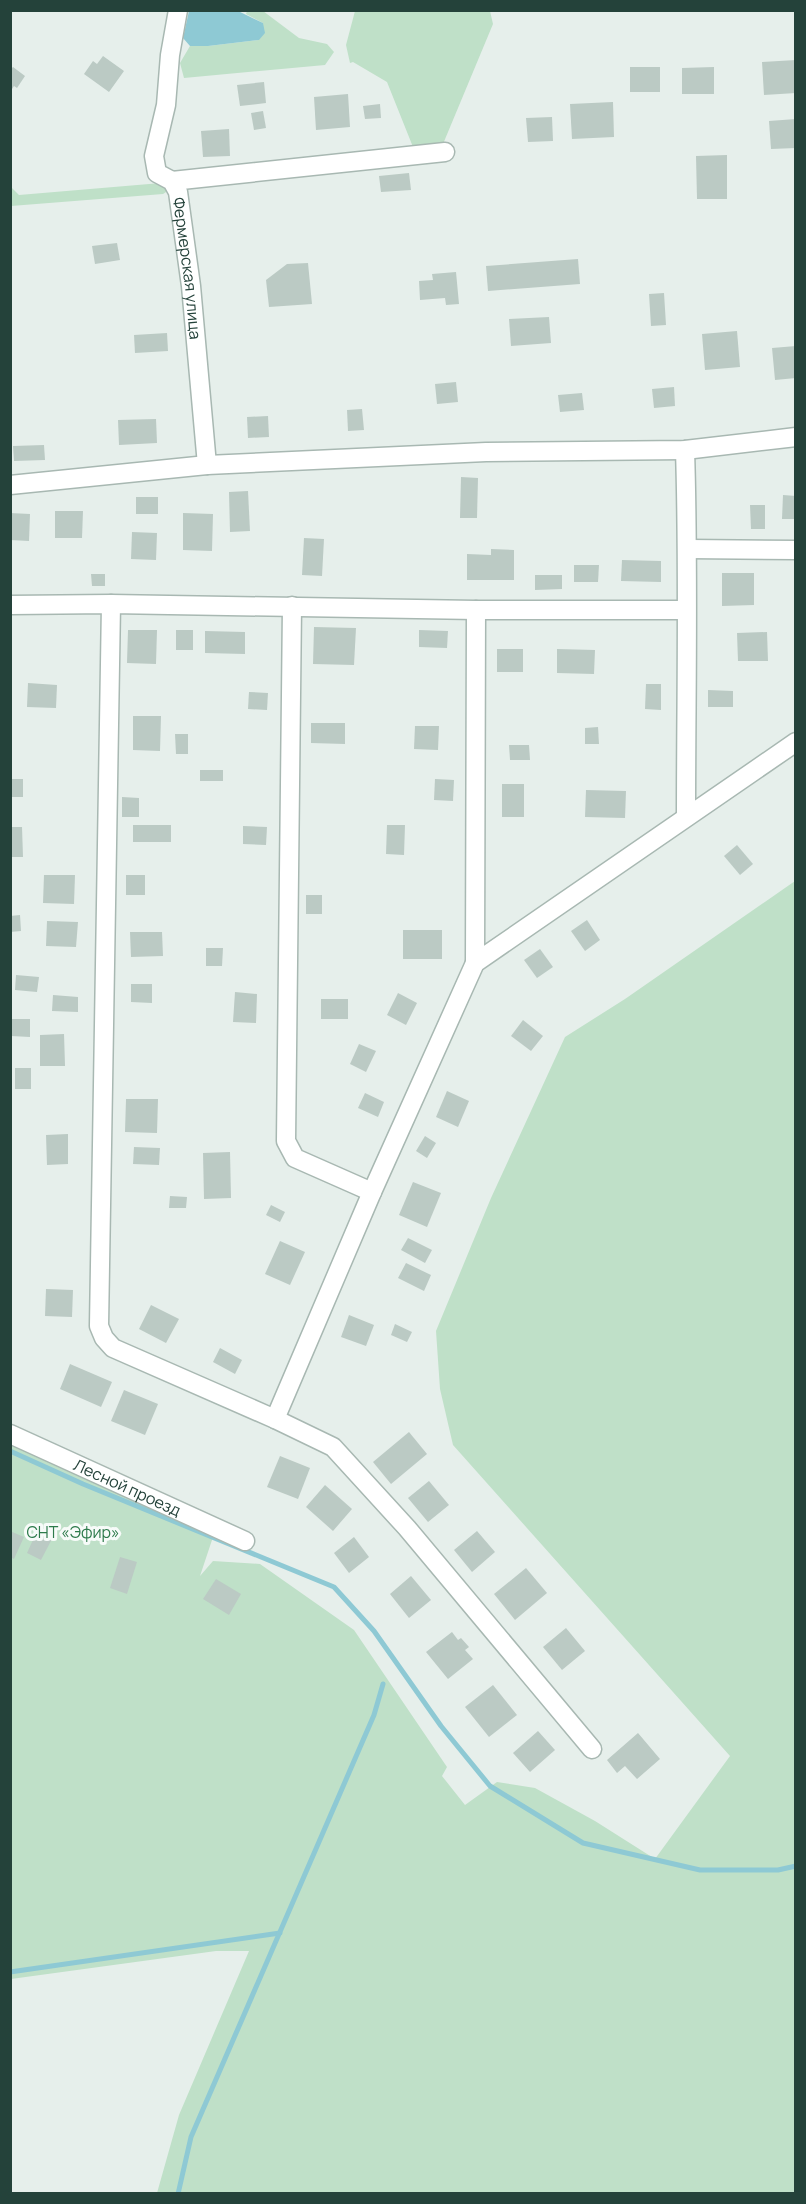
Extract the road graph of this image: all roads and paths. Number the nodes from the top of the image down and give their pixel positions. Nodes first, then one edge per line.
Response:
1 (178, 10) edge
2 (446, 152) dead end
3 (172, 181) junction
4 (795, 437) edge
5 (685, 450) junction
6 (207, 465) junction
7 (10, 485) edge
8 (688, 549) junction
9 (795, 550) edge
10 (111, 604) junction
11 (10, 605) edge
12 (292, 606) junction
13 (476, 610) junction
14 (686, 610) junction
15 (795, 742) edge
16 (686, 817) junction
17 (475, 963) junction
18 (372, 1192) junction
19 (275, 1419) junction
20 (10, 1434) edge
21 (245, 1541) dead end
22 (592, 1749) dead end

1 - 3 street, Фермерская улица
2 - 3 street
3 - 6 street, Фермерская улица
4 - 5 street
5 - 6 street
5 - 8 street
6 - 7 street
8 - 9 street
8 - 14 street
10 - 11 street
10 - 12 street
10 - 19 street
12 - 13 street
12 - 18 street
13 - 14 street
13 - 17 street
14 - 16 street
15 - 16 street
16 - 17 street
17 - 18 street
18 - 19 street
19 - 22 street
20 - 21 street, Лесной проезд

